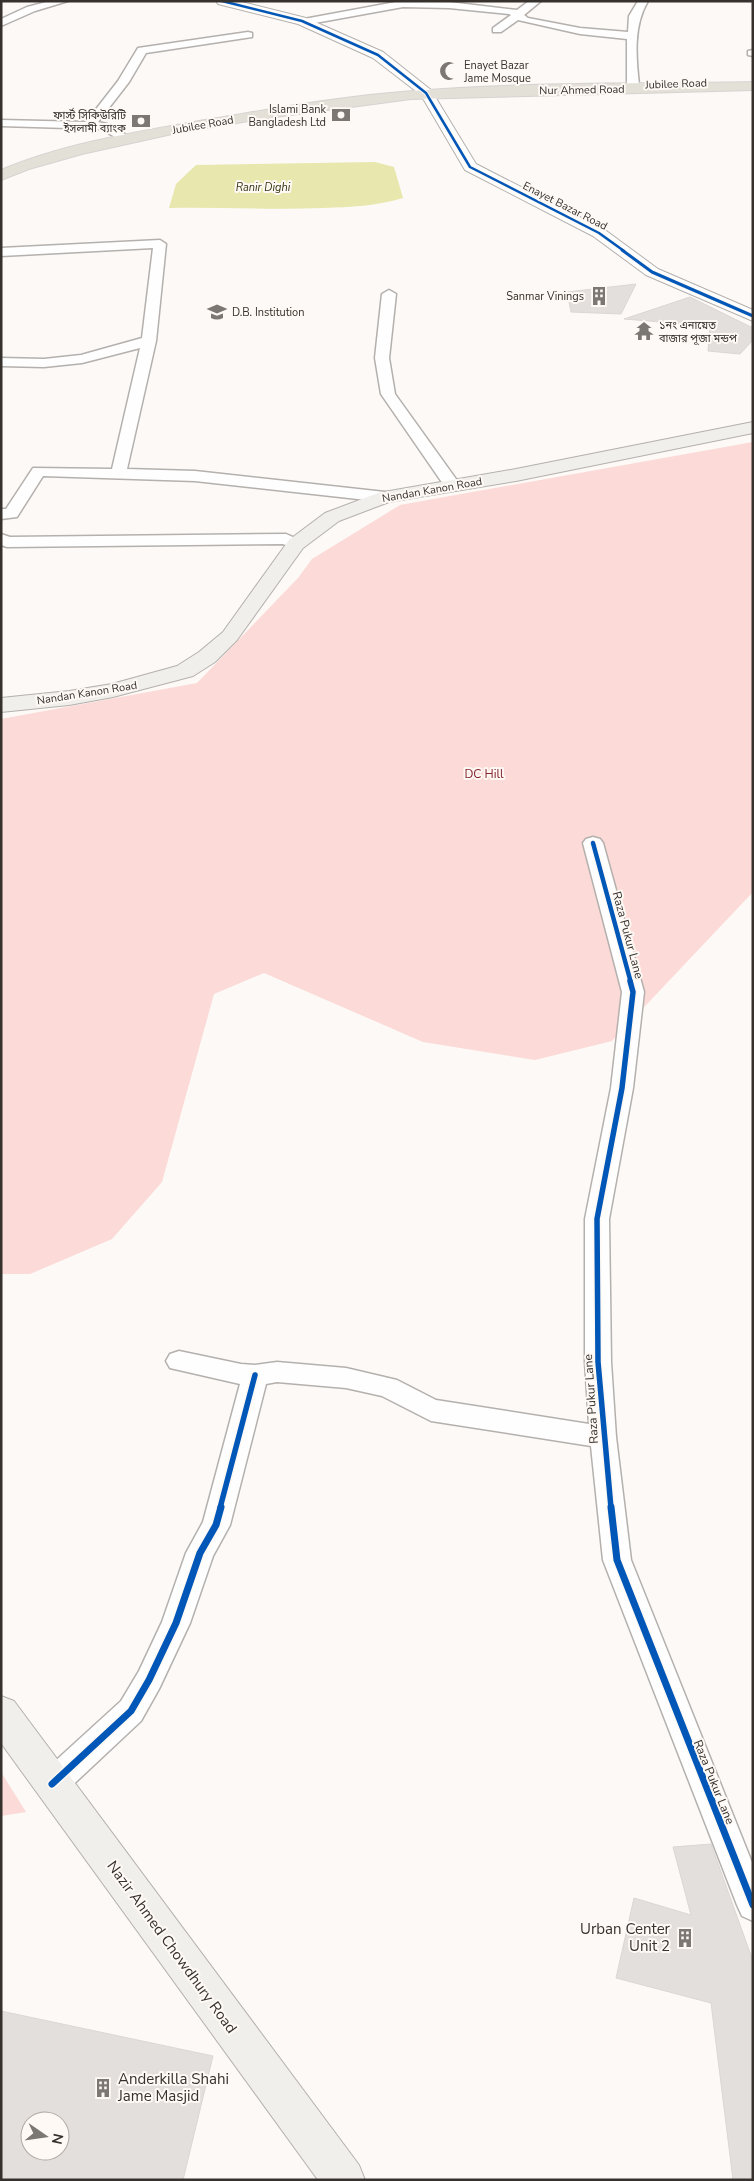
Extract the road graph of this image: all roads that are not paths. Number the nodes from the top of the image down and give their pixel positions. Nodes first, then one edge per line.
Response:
1 (40, 1) edge
2 (222, 1) edge
3 (536, 1) edge
4 (643, 1) edge
5 (62, 2) edge
6 (331, 6) dead end
7 (518, 15) junction
8 (303, 21) junction
9 (1, 23) edge
10 (497, 30) dead end
11 (248, 35) dead end
12 (633, 36) junction
13 (753, 82) edge
14 (633, 85) junction
15 (753, 86) edge
16 (419, 92) junction
17 (1, 123) edge
18 (90, 125) junction
19 (122, 137) junction
20 (1, 166) edge
21 (1, 176) edge
22 (1, 252) edge
23 (389, 294) dead end
24 (753, 316) edge
25 (149, 341) junction
26 (1, 362) edge
27 (753, 427) edge
28 (118, 474) junction
29 (453, 486) junction
30 (385, 497) junction
31 (6, 514) edge
32 (1, 534) edge
33 (1, 539) edge
34 (296, 544) junction
35 (1, 705) edge
36 (593, 843) dead end
37 (179, 1361) dead end
38 (255, 1375) junction
39 (603, 1437) junction
40 (1, 1713) edge
41 (52, 1784) junction
42 (753, 1905) edge
43 (344, 2180) edge

1 - 5 street
2 - 8 street
3 - 7 street
4 - 12 street
5 - 9 street
6 - 8 street
7 - 8 street
7 - 10 street
7 - 12 street
8 - 16 street
11 - 18 street
12 - 14 street
13 - 14 main road, Jubilee Road
14 - 16 main road, Jubilee Road
15 - 16 main road, Nur Ahmed Road
16 - 19 main road, Jubilee Road
16 - 24 street, Enayet Bazar Road
17 - 18 street
18 - 19 street
19 - 20 main road
19 - 21 main road, Jubilee Road
22 - 25 street
23 - 29 street
25 - 26 street
25 - 28 street
27 - 29 main road, Nandan Kanon Road
28 - 30 street
28 - 31 street
29 - 30 main road, Nandan Kanon Road
30 - 34 main road, Nandan Kanon Road
31 - 32 street
33 - 34 street
34 - 35 main road, Nandan Kanon Road
36 - 39 street, Raza Pukur Lane
37 - 38 street
38 - 39 street
38 - 41 street
39 - 42 street, Raza Pukur Lane
40 - 41 main road, Nazir Ahmed Chowdhury Road
41 - 43 main road, Nazir Ahmed Chowdhury Road

